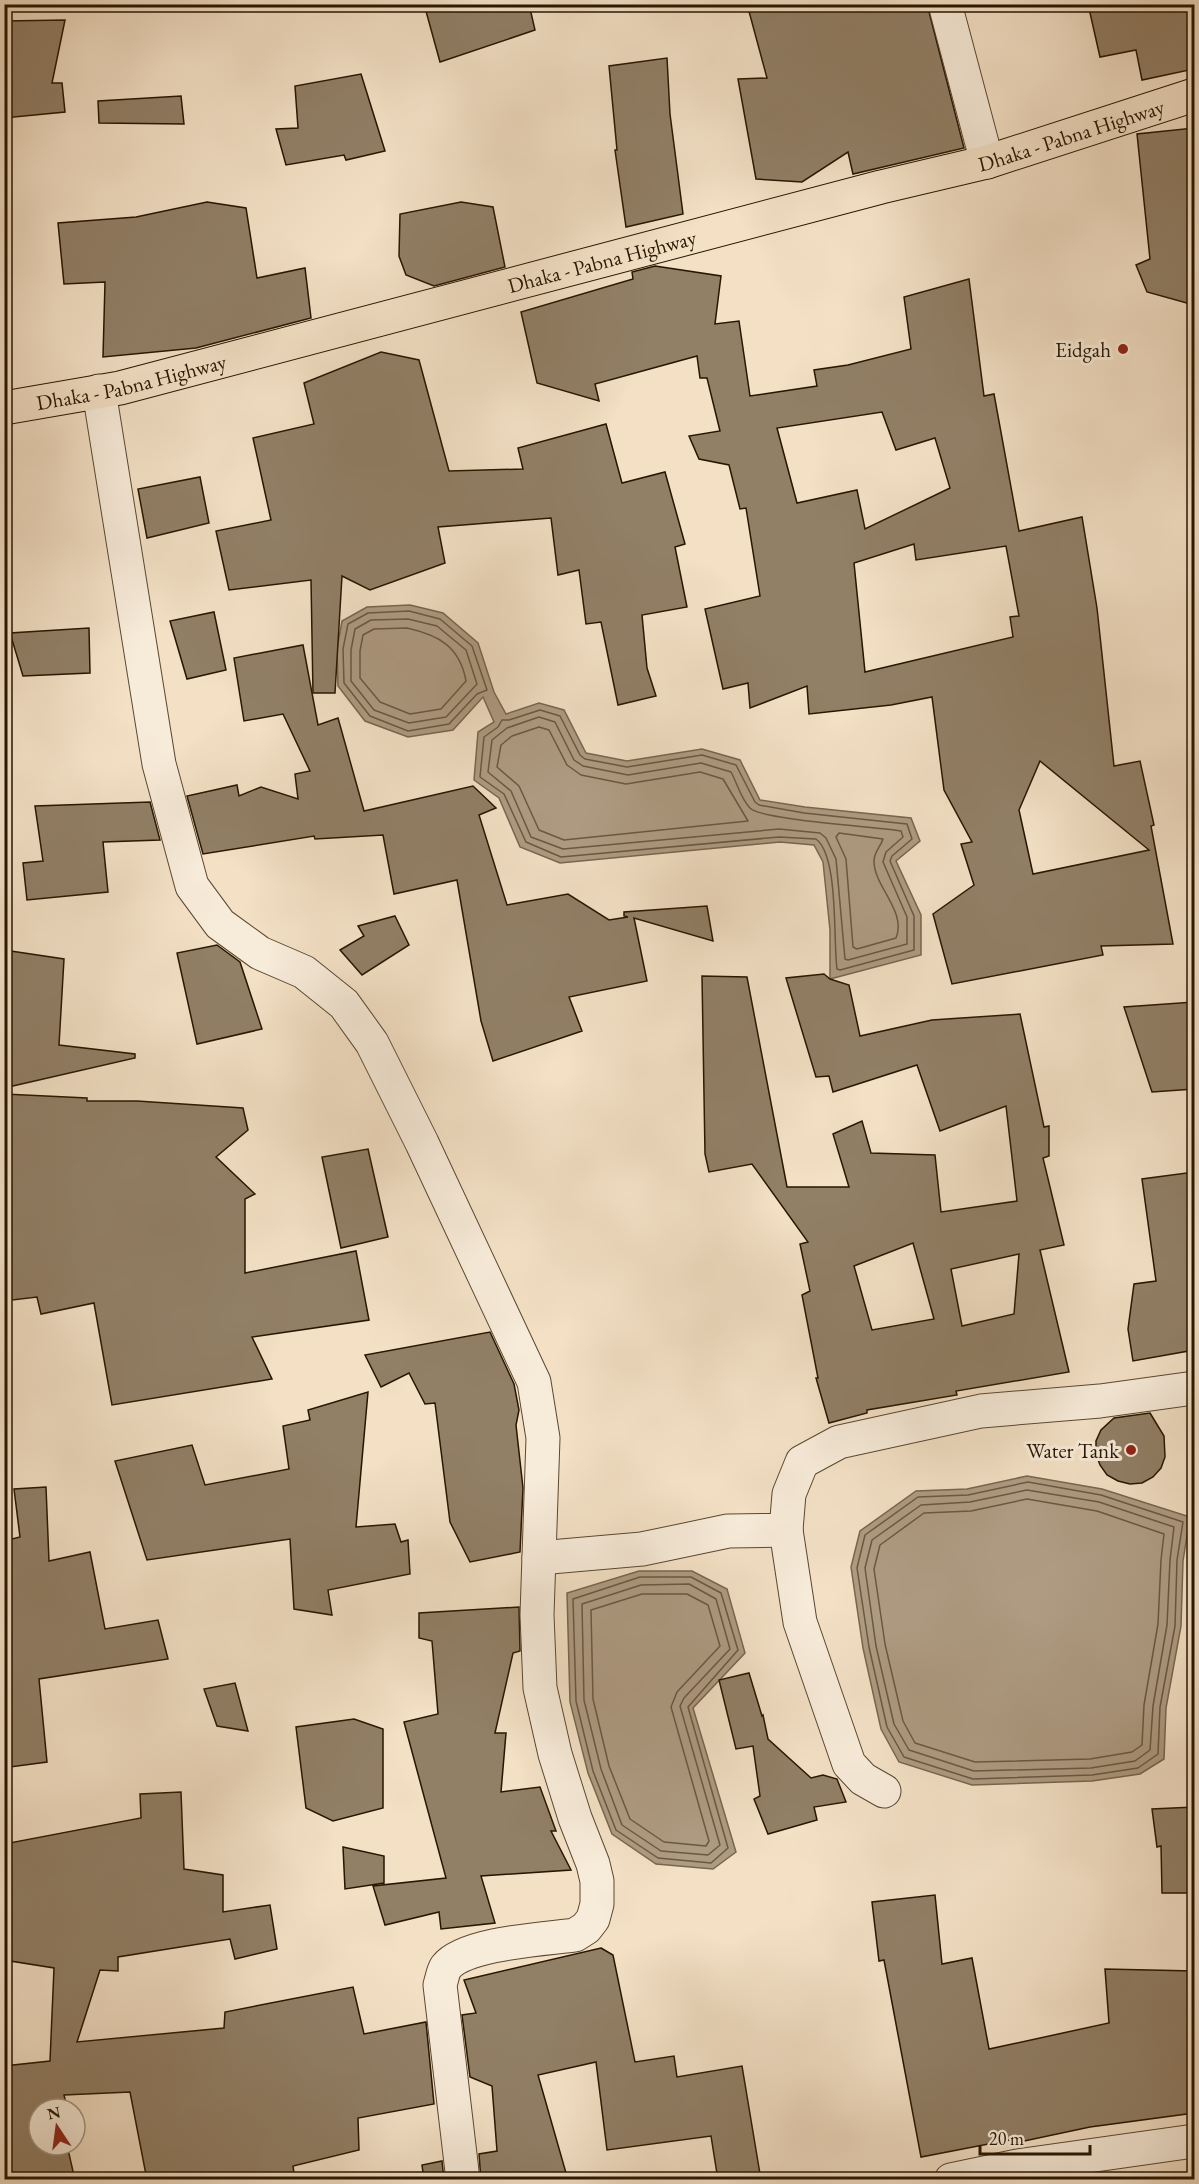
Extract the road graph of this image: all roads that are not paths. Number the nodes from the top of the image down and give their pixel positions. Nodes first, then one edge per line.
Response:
1 (945, 4) edge
2 (1194, 95) edge
3 (987, 162) junction
4 (99, 391) junction
5 (4, 408) edge
6 (1194, 1388) edge
7 (786, 1530) junction
8 (539, 1558) junction
9 (884, 1791) dead end
10 (1194, 2141) edge
11 (463, 2180) edge
12 (951, 2180) edge

1 - 3 street
2 - 3 main road, Dhaka - Pabna Highway
3 - 4 main road, Dhaka - Pabna Highway
4 - 5 main road, Dhaka - Pabna Highway
4 - 8 street
6 - 7 street
7 - 8 street
7 - 9 street
8 - 11 street
10 - 12 street

